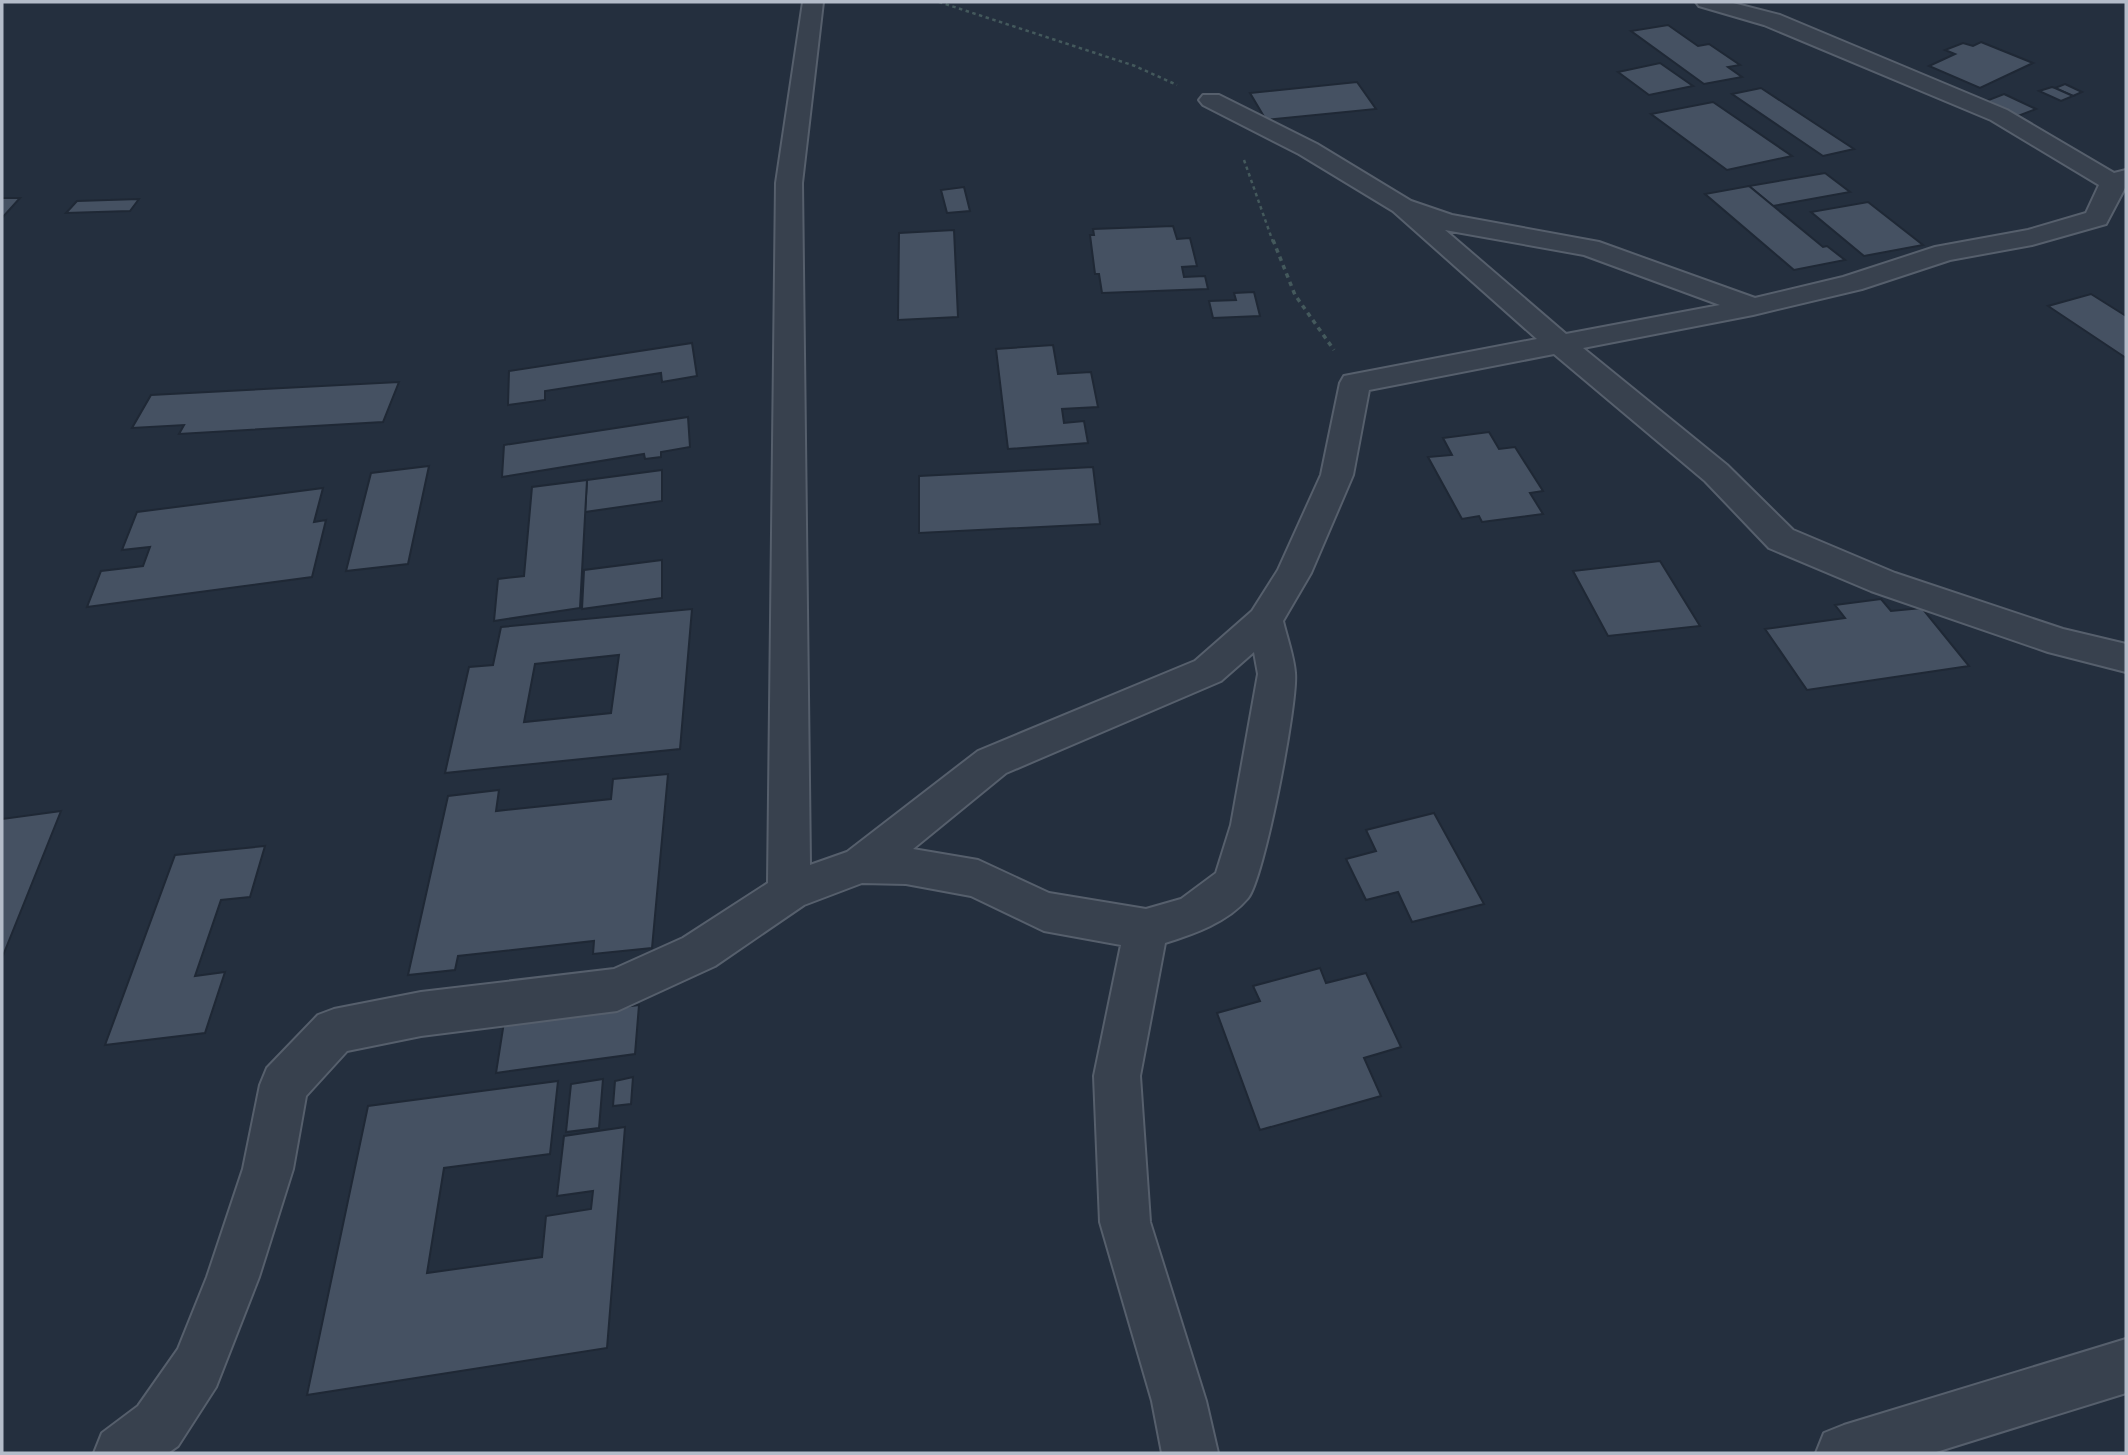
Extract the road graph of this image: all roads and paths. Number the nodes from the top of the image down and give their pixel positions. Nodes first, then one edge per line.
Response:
1 (813, 2) edge
2 (939, 2) edge
3 (1706, 2) edge
4 (1211, 100) junction
5 (2120, 181) edge
6 (1402, 206) junction
7 (2097, 218) junction
8 (2126, 225) edge
9 (1753, 307) junction
10 (1560, 344) junction
11 (1355, 383) junction
12 (1265, 621) junction
13 (2126, 658) edge
14 (862, 865) junction
15 (789, 892) junction
16 (1146, 929) junction
17 (2126, 1366) edge
18 (121, 1453) edge
19 (1190, 1453) edge
20 (1844, 1453) edge

1 - 15 street
2 - 4 path
3 - 5 street
4 - 6 street
4 - 11 path
5 - 7 street
6 - 9 street
6 - 10 street
7 - 8 street
7 - 9 street
9 - 10 street
10 - 11 street
10 - 13 street
11 - 12 street
12 - 14 street
12 - 16 street
14 - 15 street
14 - 16 street
15 - 18 street
16 - 19 street
17 - 20 street

